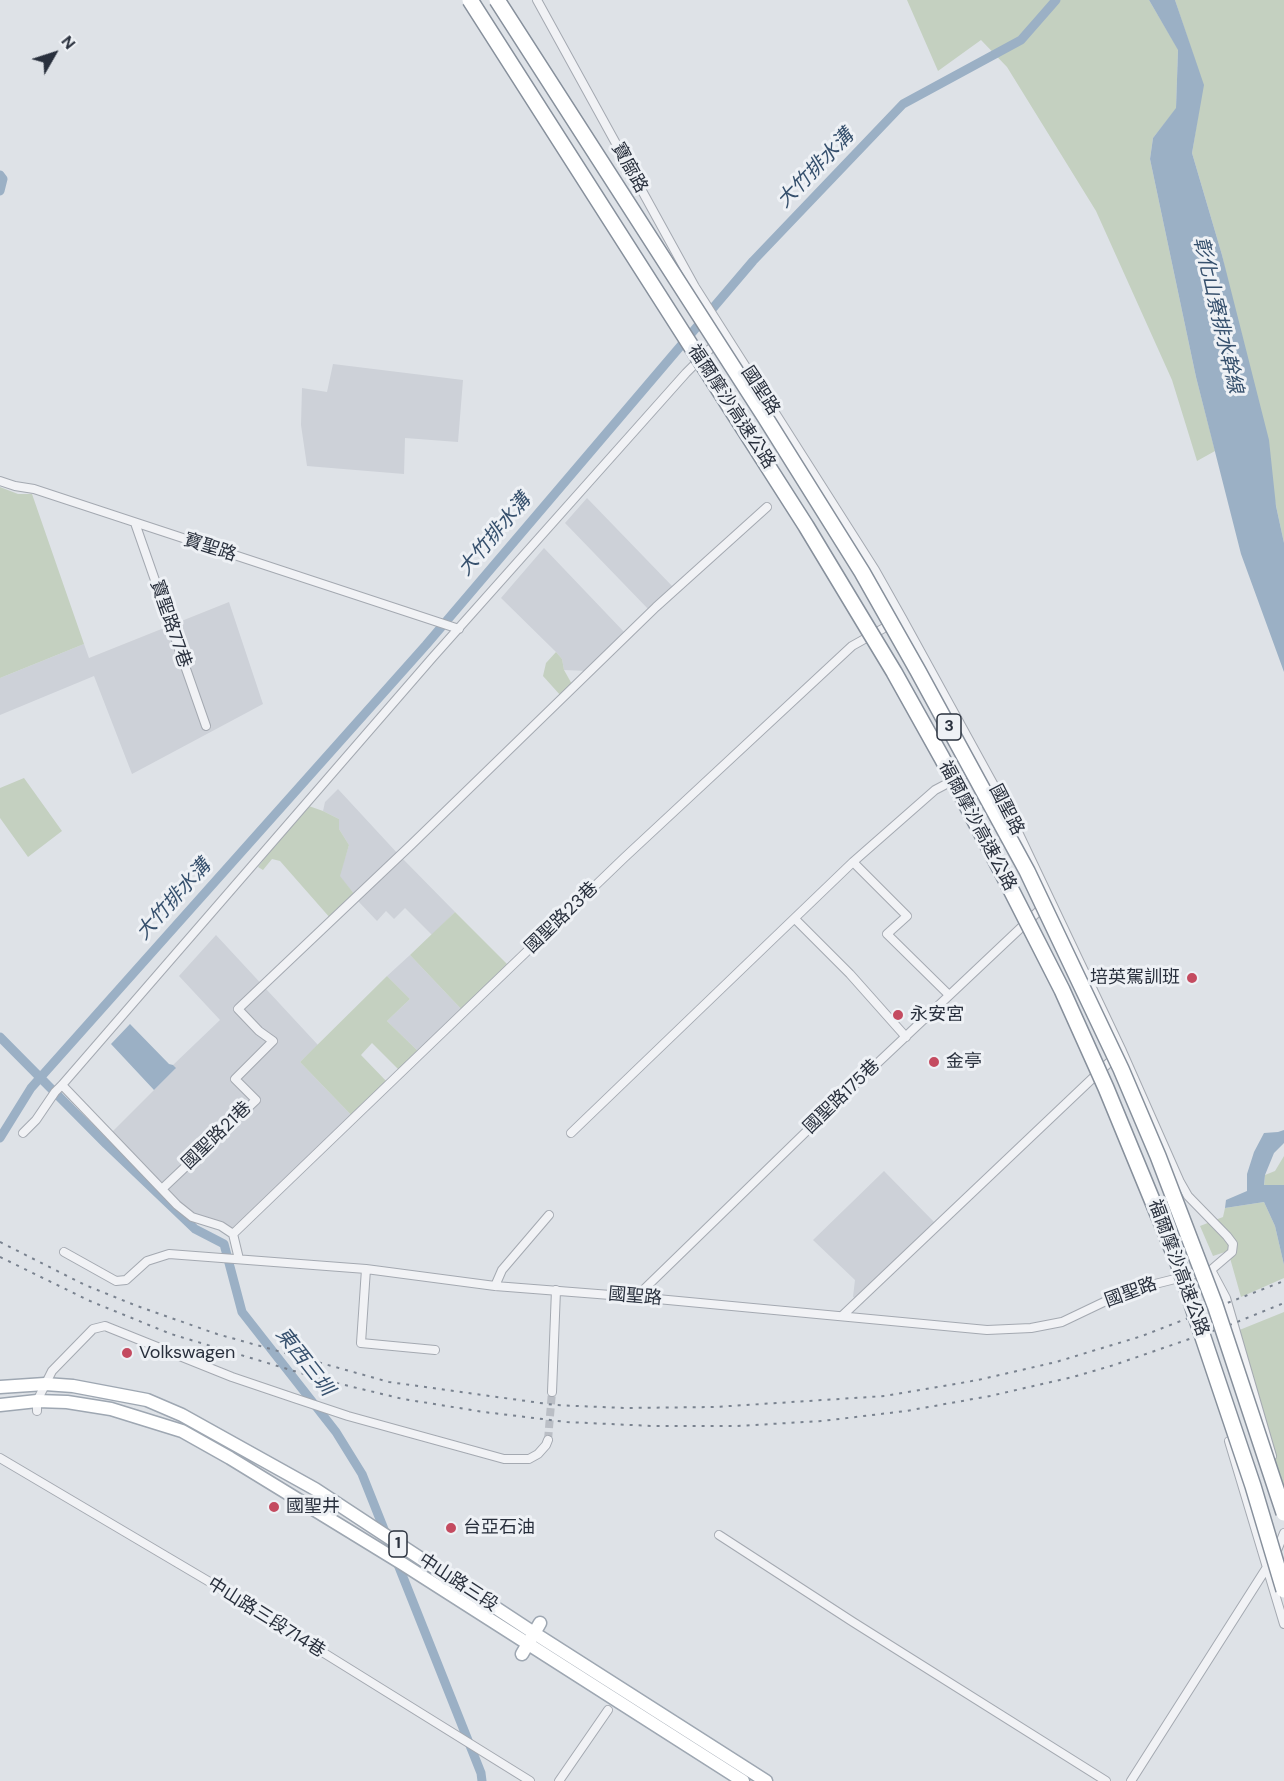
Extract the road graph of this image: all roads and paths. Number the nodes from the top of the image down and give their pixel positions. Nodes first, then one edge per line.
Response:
1 (470, 0) edge
2 (497, 0) edge
3 (537, 0) edge
4 (724, 335) junction
5 (0, 481) edge
6 (767, 507) dead end
7 (135, 523) junction
8 (902, 618) junction
9 (459, 629) junction
10 (206, 726) dead end
11 (982, 765) junction
12 (853, 862) junction
13 (1051, 900) junction
14 (795, 919) junction
15 (949, 995) junction
16 (906, 1037) junction
17 (1122, 1051) junction
18 (62, 1085) junction
19 (23, 1133) dead end
20 (571, 1133) dead end
21 (162, 1189) junction
22 (549, 1215) dead end
23 (233, 1234) junction
24 (64, 1252) dead end
25 (239, 1259) junction
26 (366, 1269) junction
27 (1211, 1269) junction
28 (495, 1286) junction
29 (556, 1290) junction
30 (636, 1296) junction
31 (842, 1316) junction
32 (435, 1350) dead end
33 (45, 1383) junction
34 (0, 1388) edge
35 (552, 1392) tunnel mouth
36 (0, 1405) edge
37 (37, 1406) junction
38 (548, 1440) tunnel mouth
39 (1229, 1441) dead end
40 (0, 1458) edge
41 (317, 1486) junction
42 (304, 1509) junction
43 (1284, 1510) edge
44 (1284, 1533) edge
45 (719, 1535) dead end
46 (1267, 1566) junction
47 (1284, 1590) edge
48 (1284, 1624) edge
49 (531, 1638) junction
50 (608, 1710) dead end
51 (530, 1781) edge
52 (559, 1781) edge
53 (743, 1781) edge
54 (766, 1781) edge
55 (1106, 1781) edge
56 (1131, 1781) edge

1 - 47 highway, 福爾摩沙高速公路 / 3, bridge
2 - 43 highway, 福爾摩沙高速公路 / 3, bridge
3 - 4 street, 寶廍路
4 - 8 street, 國聖路
4 - 9 street
5 - 7 street, 寶聖路
6 - 21 street, 國聖路21巷
7 - 9 street, 寶聖路
7 - 10 street, 寶聖路77巷
8 - 11 street, 國聖路
8 - 23 street, 國聖路23巷
9 - 18 street
11 - 12 street
11 - 13 street, 國聖路
12 - 14 street
12 - 15 street
13 - 15 street, 國聖路175巷
13 - 17 street, 國聖路
14 - 16 street
14 - 20 street
15 - 16 street, 國聖路175巷
16 - 30 street, 國聖路175巷
17 - 27 street, 國聖路
17 - 31 street
18 - 19 street
18 - 21 street
21 - 23 street
22 - 28 street
23 - 25 street
24 - 25 street, 國聖路
25 - 26 street, 國聖路
26 - 28 street, 國聖路
26 - 32 street
27 - 31 street, 國聖路
27 - 43 street
28 - 29 street, 國聖路
29 - 30 street, 國聖路
29 - 35 street
30 - 31 street, 國聖路
33 - 34 main road, 中山路三段 / 1
33 - 37 street
33 - 38 street
33 - 41 main road, 中山路三段 / 1
36 - 37 main road, 中山路三段 / 1
37 - 42 main road, 中山路三段 / 1
39 - 46 street
40 - 51 street, 中山路三段714巷
41 - 42 main road
41 - 49 main road, 中山路三段 / 1
42 - 49 main road, 中山路三段 / 1
44 - 46 street
45 - 55 street
46 - 48 street
46 - 56 street
49 - 53 main road, 中山路三段 / 1
49 - 54 main road, 中山路三段 / 1
50 - 52 street

